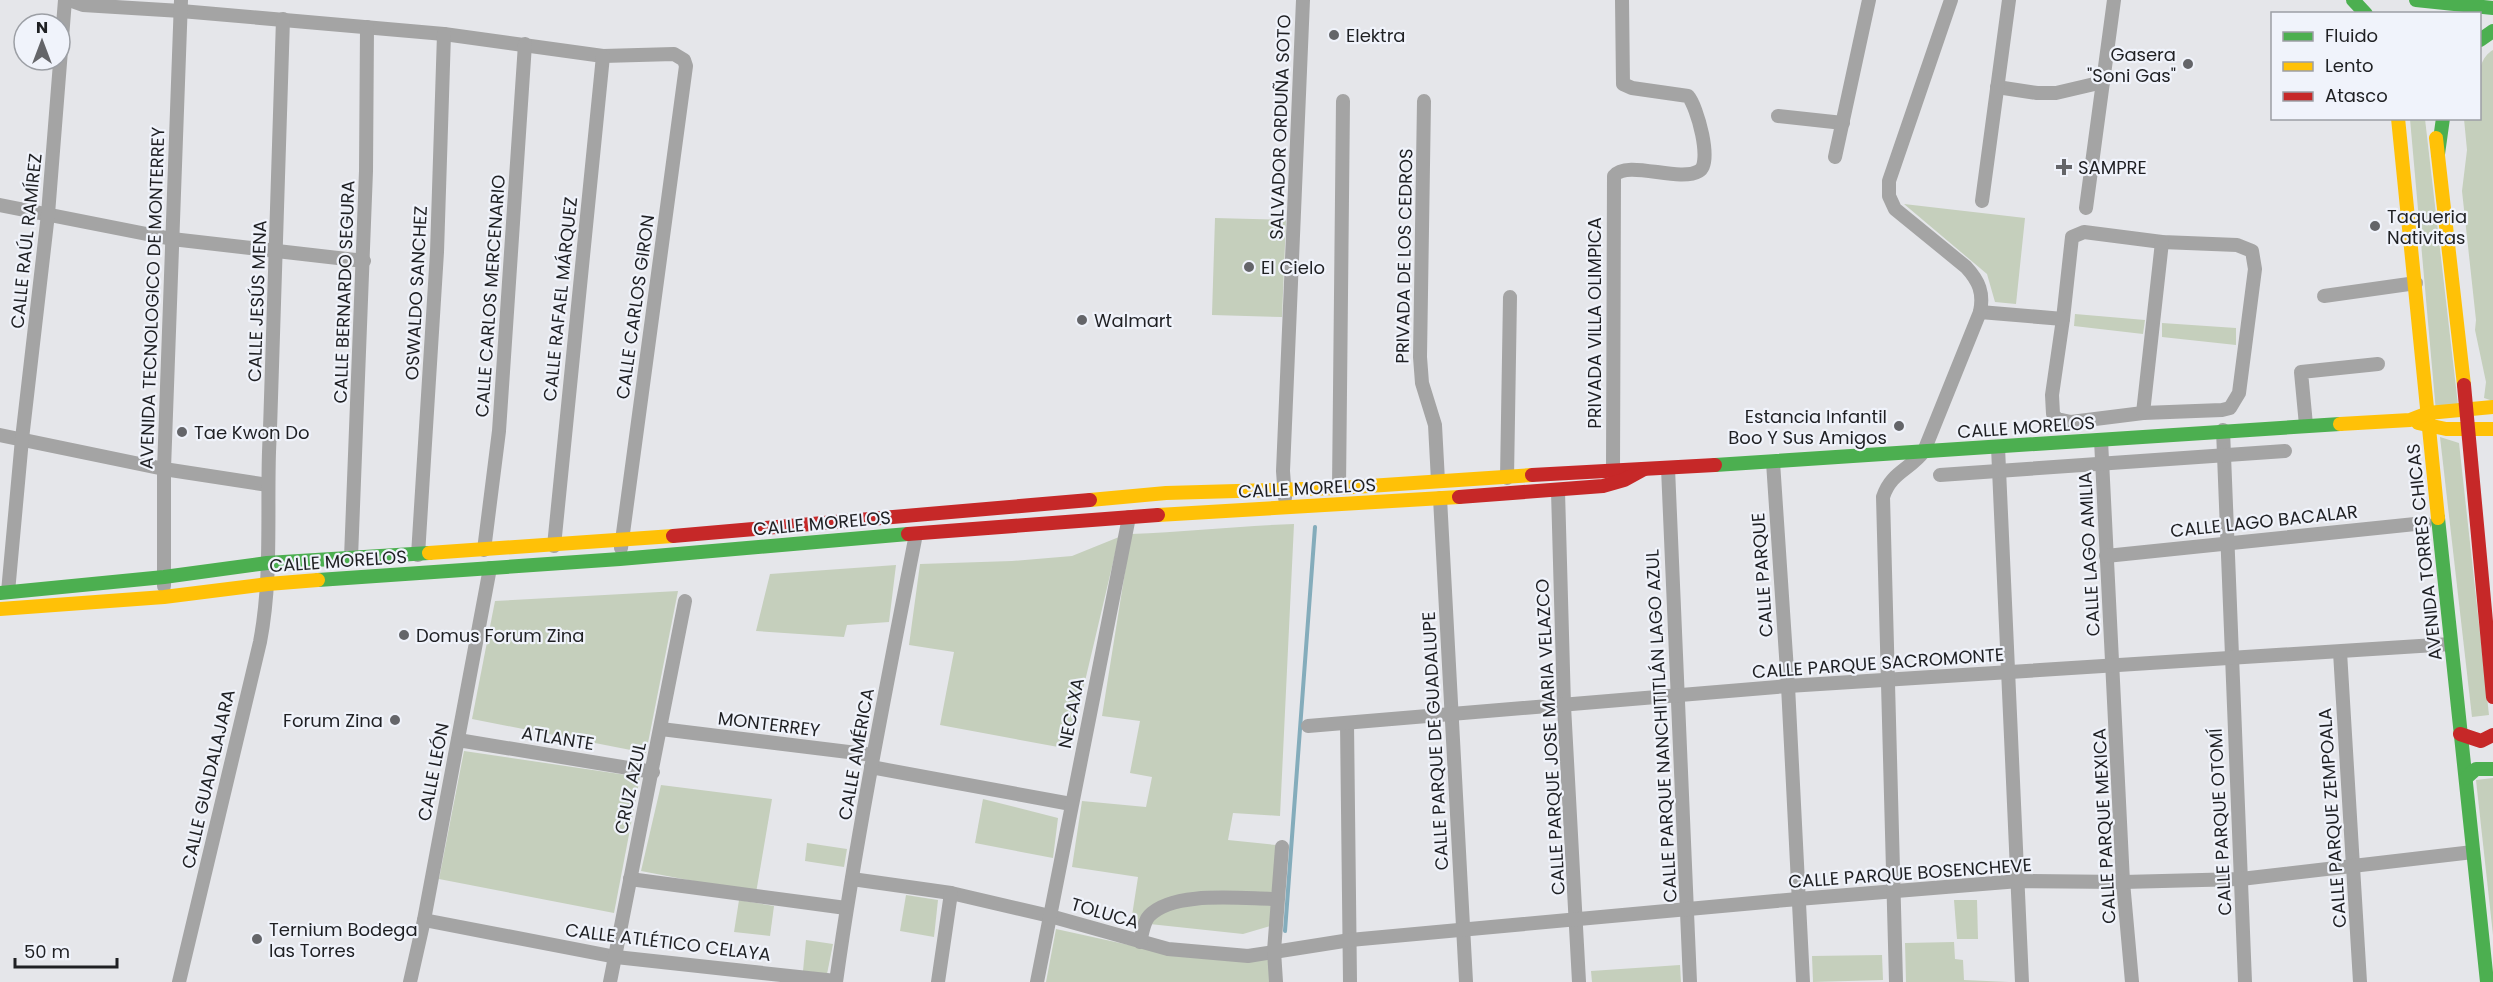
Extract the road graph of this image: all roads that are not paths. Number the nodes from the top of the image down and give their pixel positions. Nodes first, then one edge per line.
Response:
1 (67, 0) edge
2 (1303, 0) edge
3 (1622, 0) edge
4 (1869, 0) edge
5 (1951, 0) edge
6 (2008, 0) edge
7 (2114, 0) edge
8 (2353, 0) edge
9 (2419, 0) edge
10 (181, 5) edge
11 (2493, 8) edge
12 (2364, 12) edge
13 (282, 20) junction
14 (367, 27) junction
15 (444, 34) junction
16 (525, 44) junction
17 (603, 56) junction
18 (2103, 82) junction
19 (1996, 87) junction
20 (1343, 101) dead end
21 (1424, 101) dead end
22 (1778, 116) dead end
23 (2398, 120) edge
24 (2433, 120) edge
25 (2443, 120) edge
26 (1843, 123) junction
27 (2438, 154) junction
28 (1835, 156) dead end
29 (1982, 201) dead end
30 (0, 205) edge
31 (2086, 208) dead end
32 (48, 214) junction
33 (171, 239) junction
34 (2162, 242) junction
35 (278, 252) junction
36 (364, 261) junction
37 (2416, 283) junction
38 (2324, 296) dead end
39 (1510, 297) dead end
40 (1980, 312) junction
41 (2063, 319) junction
42 (2378, 364) dead end
43 (2493, 407) edge
44 (2467, 408) junction
45 (2143, 413) junction
46 (2428, 419) junction
47 (2306, 425) junction
48 (2493, 429) edge
49 (2223, 430) junction
50 (2469, 430) junction
51 (0, 435) edge
52 (22, 439) junction
53 (2101, 440) junction
54 (1998, 447) junction
55 (1924, 451) junction
56 (2285, 451) dead end
57 (2224, 454) junction
58 (1773, 462) junction
59 (2102, 464) junction
60 (1668, 468) junction
61 (164, 469) junction
62 (1612, 469) junction
63 (1644, 469) junction
64 (1999, 470) junction
65 (1940, 475) dead end
66 (1507, 478) junction
67 (1438, 481) junction
68 (268, 485) junction
69 (1338, 488) junction
70 (1285, 490) junction
71 (1558, 491) junction
72 (1440, 498) junction
73 (1284, 507) junction
74 (1129, 517) junction
75 (2425, 523) dead end
76 (916, 534) junction
77 (622, 539) junction
78 (2227, 543) junction
79 (554, 546) junction
80 (484, 550) junction
81 (418, 555) junction
82 (2106, 556) junction
83 (351, 558) junction
84 (620, 559) junction
85 (267, 563) junction
86 (490, 568) junction
87 (164, 577) junction
88 (268, 584) junction
89 (4, 592) edge
90 (164, 597) junction
91 (686, 601) dead end
92 (0, 609) edge
93 (2451, 644) junction
94 (2491, 646) edge
95 (2340, 652) junction
96 (2231, 660) junction
97 (2114, 667) junction
98 (2008, 672) junction
99 (1888, 681) junction
100 (1788, 686) junction
101 (1677, 697) junction
102 (2493, 697) edge
103 (1564, 706) junction
104 (1450, 713) junction
105 (1347, 723) junction
106 (1308, 726) dead end
107 (661, 729) junction
108 (2460, 734) junction
109 (2493, 735) edge
110 (458, 740) junction
111 (872, 761) junction
112 (2493, 769) edge
113 (653, 772) junction
114 (2466, 778) junction
115 (1071, 804) junction
116 (1282, 848) dead end
117 (2474, 852) junction
118 (2354, 868) junction
119 (630, 879) junction
120 (852, 879) junction
121 (2241, 879) junction
122 (2019, 881) junction
123 (2123, 882) junction
124 (951, 893) junction
125 (1893, 893) junction
126 (1277, 899) junction
127 (1798, 899) junction
128 (846, 908) junction
129 (1688, 909) junction
130 (1050, 916) junction
131 (424, 920) junction
132 (1576, 920) junction
133 (1464, 931) junction
134 (1350, 940) junction
135 (1140, 942) junction
136 (1274, 951) junction
137 (616, 957) junction
138 (836, 981) edge
139 (179, 982) edge
140 (410, 982) edge
141 (610, 982) edge
142 (938, 982) edge
143 (1037, 982) edge
144 (1276, 982) edge
145 (1350, 982) edge
146 (1466, 982) edge
147 (1579, 982) edge
148 (1690, 982) edge
149 (1803, 982) edge
150 (1896, 982) edge
151 (2022, 982) edge
152 (2132, 982) edge
153 (2245, 982) edge
154 (2360, 982) edge
155 (2487, 982) edge

1 - 10 street
1 - 32 street, CALLE RAÚL RAMÍREZ
2 - 70 street, SALVADOR ORDUÑA SOTO
3 - 62 street, PRIVADA VILLA OLIMPICA
4 - 26 street
5 - 40 street
6 - 19 street
7 - 18 street
8 - 12 main road
9 - 11 main road
10 - 13 street
10 - 33 street, AVENIDA TECNOLOGICO DE MONTERREY
13 - 14 street
13 - 35 street, CALLE JESÚS MENA
14 - 15 street
14 - 36 street, CALLE BERNARDO SEGURA
15 - 16 street
15 - 81 street, OSWALDO SANCHEZ
16 - 17 street
16 - 80 street, CALLE CARLOS MERCENARIO
17 - 77 street, CALLE CARLOS GIRON
17 - 79 street, CALLE RAFAEL MÁRQUEZ
18 - 19 street
18 - 31 street
19 - 29 street
20 - 69 street
21 - 67 street, PRIVADA DE LOS CEDROS
22 - 26 street
23 - 37 main road, AVENIDA TORRES CHICAS
24 - 27 main road
25 - 27 main road
26 - 28 street
27 - 44 main road
30 - 32 street
32 - 33 street
32 - 52 street, CALLE RAÚL RAMÍREZ
33 - 35 street
33 - 61 street, AVENIDA TECNOLOGICO DE MONTERREY
34 - 41 street
34 - 45 street
34 - 45 street
35 - 36 street
35 - 68 street, CALLE JESÚS MENA
36 - 83 street, CALLE BERNARDO SEGURA
37 - 38 street
37 - 46 main road, AVENIDA TORRES CHICAS
39 - 66 street
40 - 41 street
40 - 55 street
41 - 45 street
42 - 47 street
43 - 44 main road
44 - 46 main road
44 - 50 main road
46 - 47 main road, CALLE MORELOS
46 - 50 main road
46 - 93 main road, AVENIDA TORRES CHICAS
47 - 49 main road, CALLE MORELOS
48 - 50 main road
49 - 53 main road, CALLE MORELOS
49 - 57 street, CALLE PARQUE OTOMÍ
50 - 94 main road
51 - 52 street
52 - 61 street
52 - 89 street, CALLE RAÚL RAMÍREZ
53 - 54 main road, CALLE MORELOS
53 - 59 street, CALLE LAGO AMILIA
54 - 55 main road, CALLE MORELOS
54 - 64 street
55 - 58 main road, CALLE MORELOS
55 - 99 street
56 - 57 street
57 - 59 street
57 - 78 street, CALLE PARQUE OTOMÍ
58 - 60 main road, CALLE MORELOS
58 - 100 street, CALLE PARQUE
59 - 64 street
59 - 82 street, CALLE LAGO AMILIA
60 - 63 main road, CALLE MORELOS
60 - 101 street, CALLE PARQUE NANCHITITLÁN LAGO AZUL
61 - 68 street
61 - 87 street, AVENIDA TECNOLOGICO DE MONTERREY
62 - 63 main road, CALLE MORELOS
62 - 66 main road, CALLE MORELOS
63 - 71 main road, CALLE MORELOS
64 - 65 street
64 - 98 street
66 - 67 main road, CALLE MORELOS
67 - 69 main road, CALLE MORELOS
68 - 85 street, CALLE JESÚS MENA
69 - 70 main road, CALLE MORELOS
70 - 73 street, SALVADOR ORDUÑA SOTO
70 - 77 main road, CALLE MORELOS
71 - 72 main road, CALLE MORELOS
71 - 103 street, CALLE PARQUE JOSE MARIA VELAZCO
72 - 73 main road, CALLE MORELOS
72 - 104 street, CALLE PARQUE DE GUADALUPE
73 - 74 main road, CALLE MORELOS
74 - 76 main road, CALLE MORELOS
74 - 115 street, NECAXA
75 - 78 street, CALLE LAGO BACALAR
76 - 84 main road, CALLE MORELOS
76 - 111 street, CALLE AMÉRICA
77 - 79 main road, CALLE MORELOS
77 - 84 street, CALLE CARLOS GIRON
78 - 82 street, CALLE LAGO BACALAR
78 - 96 street, CALLE PARQUE OTOMÍ
79 - 80 main road, CALLE MORELOS
80 - 81 main road, CALLE MORELOS
81 - 83 main road, CALLE MORELOS
82 - 97 street, CALLE LAGO AMILIA
83 - 85 main road, CALLE MORELOS
84 - 86 main road, CALLE MORELOS
85 - 87 main road, CALLE MORELOS
85 - 88 street, CALLE JESÚS MENA
86 - 88 main road, CALLE MORELOS
86 - 110 street, CALLE LEÓN
87 - 89 main road, CALLE MORELOS
87 - 90 street, AVENIDA TECNOLOGICO DE MONTERREY
88 - 90 main road, CALLE MORELOS
88 - 139 street, CALLE GUADALAJARA
90 - 92 main road, CALLE MORELOS
91 - 107 street, CRUZ AZUL
93 - 95 street, CALLE PARQUE SACROMONTE
93 - 108 main road, AVENIDA TORRES CHICAS
94 - 102 main road
95 - 96 street, CALLE PARQUE SACROMONTE
95 - 118 street, CALLE PARQUE ZEMPOALA
96 - 97 street, CALLE PARQUE SACROMONTE
96 - 121 street, CALLE PARQUE OTOMÍ
97 - 98 street, CALLE PARQUE SACROMONTE
97 - 123 street, CALLE PARQUE MEXICA
98 - 99 street, CALLE PARQUE SACROMONTE
98 - 122 street
99 - 100 street, CALLE PARQUE SACROMONTE
99 - 125 street
100 - 101 street, CALLE PARQUE SACROMONTE
100 - 127 street, CALLE PARQUE
101 - 103 street, CALLE PARQUE SACROMONTE
101 - 129 street, CALLE PARQUE NANCHITITLÁN LAGO AZUL
103 - 104 street, CALLE PARQUE SACROMONTE
103 - 132 street, CALLE PARQUE JOSE MARIA VELAZCO
104 - 105 street, CALLE PARQUE SACROMONTE
104 - 133 street, CALLE PARQUE DE GUADALUPE
105 - 106 street, CALLE PARQUE SACROMONTE
105 - 134 street
107 - 111 street, MONTERREY
107 - 113 street, CRUZ AZUL
108 - 109 main road
108 - 114 main road, AVENIDA TORRES CHICAS
110 - 113 street, ATLANTE
110 - 131 street, CALLE LEÓN
111 - 115 street, MONTERREY
111 - 120 street, CALLE AMÉRICA
112 - 114 main road
113 - 119 street, CRUZ AZUL
114 - 117 main road, AVENIDA TORRES CHICAS
115 - 130 street, NECAXA
116 - 126 street
117 - 118 street, CALLE PARQUE BOSENCHEVE
117 - 155 main road, AVENIDA TORRES CHICAS
118 - 121 street, CALLE PARQUE BOSENCHEVE
118 - 154 street, CALLE PARQUE ZEMPOALA
119 - 128 street
119 - 137 street, CRUZ AZUL
120 - 124 street, TOLUCA
120 - 128 street, CALLE AMÉRICA
121 - 123 street, CALLE PARQUE BOSENCHEVE
121 - 153 street, CALLE PARQUE OTOMÍ
122 - 123 street, CALLE PARQUE BOSENCHEVE
122 - 125 street, CALLE PARQUE BOSENCHEVE
122 - 151 street
123 - 152 street, CALLE PARQUE MEXICA
124 - 130 street, TOLUCA
124 - 142 street
125 - 127 street, CALLE PARQUE BOSENCHEVE
125 - 150 street
126 - 135 street
126 - 136 street
127 - 129 street, CALLE PARQUE BOSENCHEVE
127 - 149 street, CALLE PARQUE
128 - 138 street, CALLE AMÉRICA
129 - 132 street, CALLE PARQUE BOSENCHEVE
129 - 148 street, CALLE PARQUE NANCHITITLÁN LAGO AZUL
130 - 135 street, TOLUCA
130 - 143 street, NECAXA
131 - 137 street, CALLE ATLÉTICO CELAYA
131 - 140 street, CALLE LEÓN
132 - 133 street, CALLE PARQUE BOSENCHEVE
132 - 147 street, CALLE PARQUE JOSE MARIA VELAZCO
133 - 134 street, CALLE PARQUE BOSENCHEVE
133 - 146 street, CALLE PARQUE DE GUADALUPE
134 - 136 street, TOLUCA
134 - 145 street
135 - 136 street, TOLUCA
136 - 144 street
137 - 138 street, CALLE ATLÉTICO CELAYA
137 - 141 street, CRUZ AZUL

